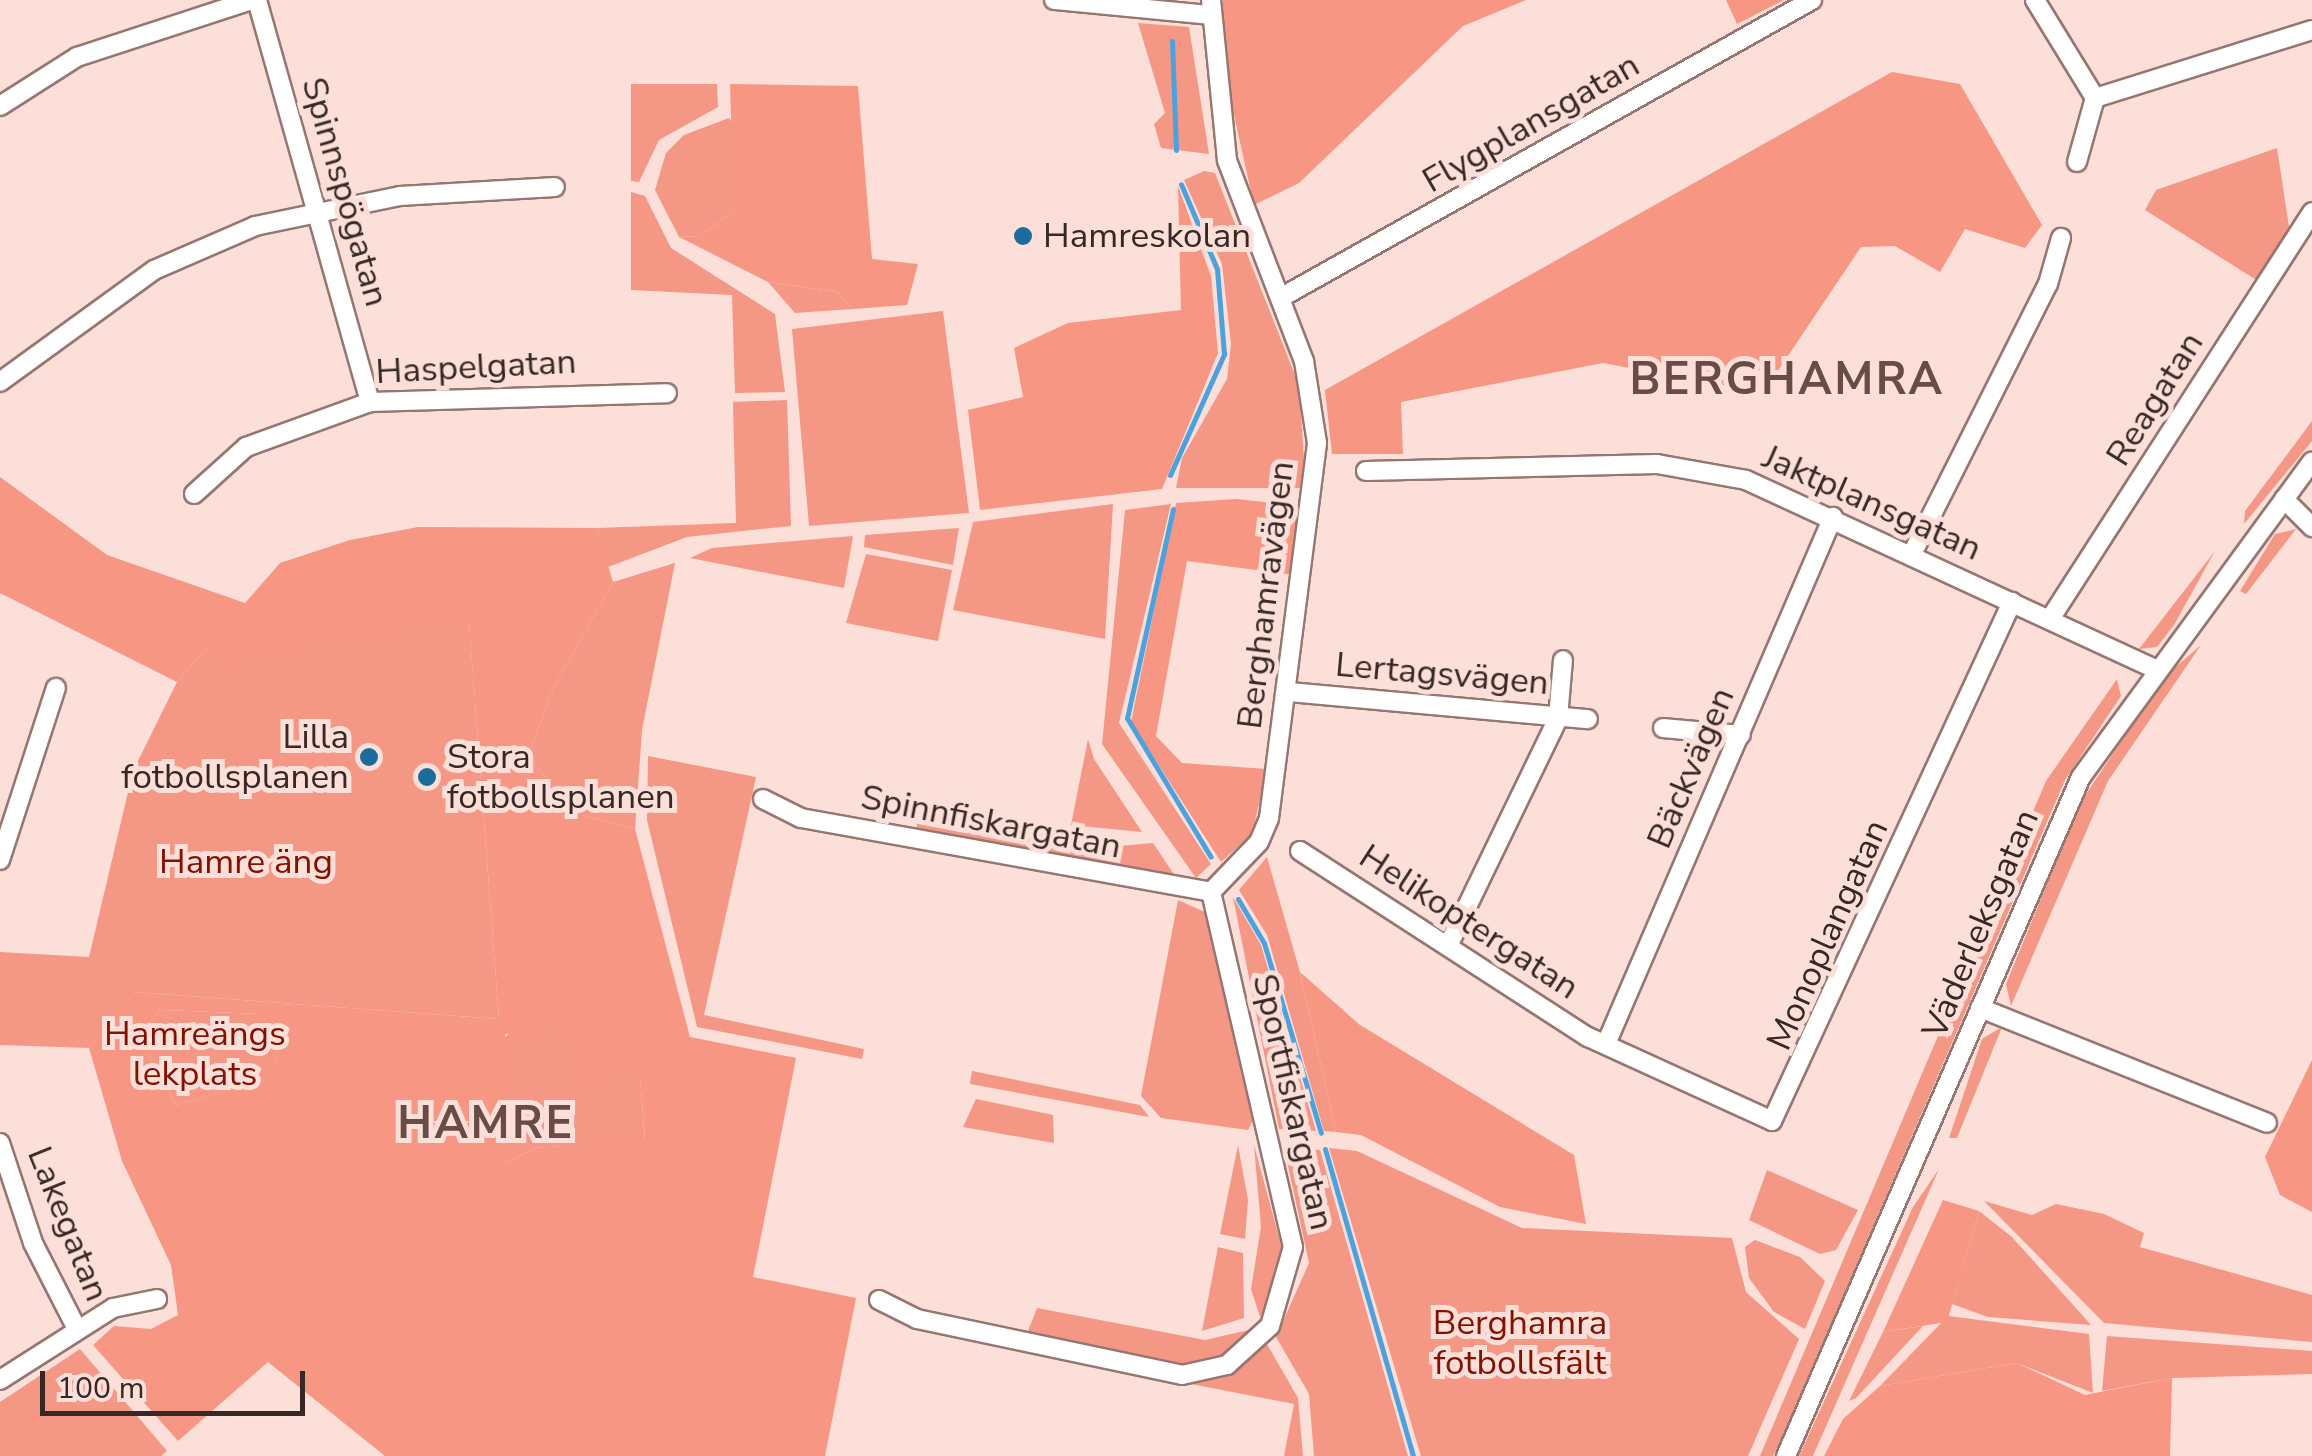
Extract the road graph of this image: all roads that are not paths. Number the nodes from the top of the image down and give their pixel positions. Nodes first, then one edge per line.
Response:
1 (254, 0) edge
2 (1054, 0) edge
3 (1812, 0) edge
4 (2036, 0) edge
5 (1211, 7) edge
6 (2312, 30) edge
7 (2095, 98) junction
8 (0, 106) edge
9 (2077, 162) dead end
10 (555, 187) dead end
11 (317, 210) junction
12 (2312, 212) edge
13 (2061, 238) dead end
14 (1280, 298) junction
15 (0, 382) edge
16 (667, 393) dead end
17 (370, 402) junction
18 (2312, 461) edge
19 (1366, 472) dead end
20 (194, 494) dead end
21 (2284, 499) junction
22 (1834, 518) junction
23 (2312, 527) edge
24 (1911, 556) junction
25 (2012, 602) junction
26 (2050, 619) junction
27 (1562, 660) dead end
28 (2156, 668) junction
29 (56, 688) dead end
30 (1290, 692) junction
31 (1558, 718) junction
32 (1588, 719) dead end
33 (1662, 728) dead end
34 (1742, 735) junction
35 (9, 782) edge
36 (763, 799) dead end
37 (1300, 852) dead end
38 (0, 860) edge
39 (1211, 892) junction
40 (1448, 946) junction
41 (1980, 1008) junction
42 (1606, 1044) junction
43 (2267, 1123) dead end
44 (0, 1143) edge
45 (157, 1299) dead end
46 (879, 1300) dead end
47 (76, 1329) junction
48 (0, 1380) edge
49 (1786, 1456) edge

1 - 8 street
1 - 11 street, Spinnspögatan
2 - 5 street
3 - 14 street, Flygplansgatan
4 - 7 street
5 - 14 street, Berghamravägen
6 - 7 street
7 - 9 street
10 - 11 street
11 - 15 street
11 - 17 street, Spinnspögatan
12 - 26 street, Reagatan
13 - 24 street
14 - 30 street, Berghamravägen
16 - 17 street, Haspelgatan
17 - 20 street, Haspelgatan
18 - 21 street, Väderleksgatan
19 - 22 street, Jaktplansgatan
21 - 23 street
21 - 28 street, Väderleksgatan
22 - 24 street, Jaktplansgatan
22 - 34 street, Bäckvägen
24 - 25 street, Jaktplansgatan
25 - 26 street, Jaktplansgatan
25 - 42 street, Monoplangatan
26 - 28 street, Jaktplansgatan
27 - 31 street
28 - 41 street, Väderleksgatan
29 - 35 street
30 - 31 street, Lertagsvägen
30 - 39 street, Berghamravägen
31 - 32 street, Lertagsvägen
31 - 40 street
33 - 34 street
34 - 42 street, Bäckvägen
35 - 38 street
36 - 39 street, Spinnfiskargatan
37 - 40 street, Helikoptergatan
39 - 46 street, Sportfiskargatan
40 - 42 street, Helikoptergatan
41 - 43 street
41 - 49 street, Väderleksgatan
44 - 47 street, Lakegatan
45 - 47 street
47 - 48 street

